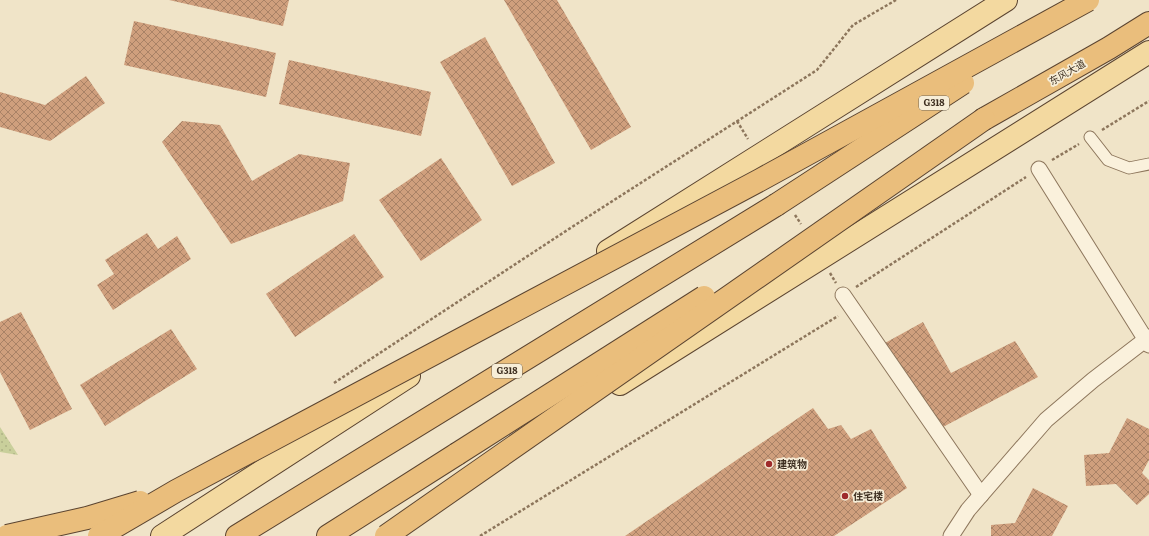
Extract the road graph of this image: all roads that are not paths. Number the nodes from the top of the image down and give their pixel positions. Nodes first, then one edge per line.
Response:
1 (1006, 0) edge
2 (1088, 0) edge
3 (1092, 0) edge
4 (1149, 23) edge
5 (1149, 52) edge
6 (984, 119) junction
7 (1090, 137) dead end
8 (1149, 164) edge
9 (1039, 169) dead end
10 (847, 301) road end
11 (1148, 341) edge
12 (176, 491) junction
13 (981, 495) junction
14 (7, 536) edge
15 (99, 536) edge
16 (162, 536) edge
17 (237, 536) edge
18 (328, 536) edge
19 (378, 536) edge
20 (386, 536) edge
21 (951, 536) edge

1 - 16 main road
2 - 12 highway, bridge
3 - 17 highway, G318, bridge
4 - 6 highway, 东风大道
5 - 19 main road
6 - 18 highway, bridge
6 - 20 highway, bridge
7 - 8 street
9 - 11 street
10 - 13 street
11 - 13 street
12 - 14 highway, bridge
12 - 15 highway, bridge
13 - 21 street

